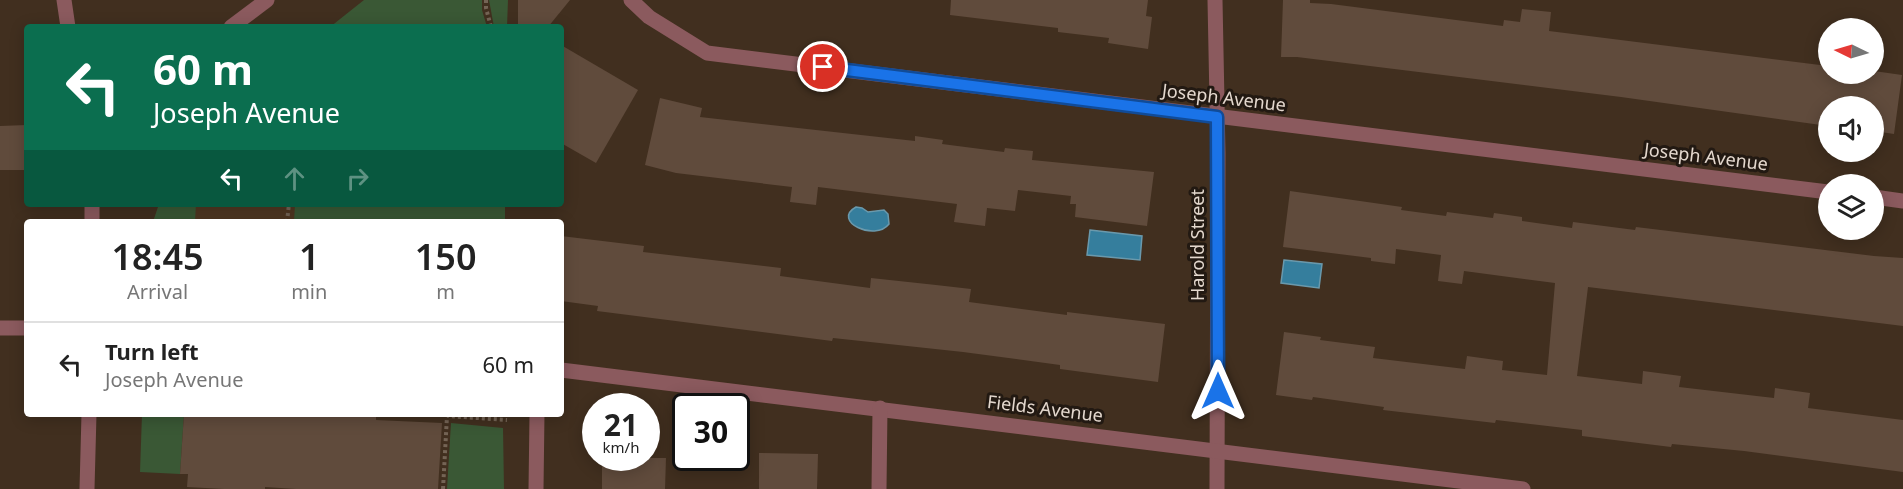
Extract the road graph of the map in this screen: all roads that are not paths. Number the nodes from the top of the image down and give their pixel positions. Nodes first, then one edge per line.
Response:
1 (64, 0) edge
2 (267, 0) edge
3 (631, 0) edge
4 (1215, 0) edge
5 (68, 24) edge
6 (235, 24) edge
7 (1217, 117) junction
8 (1818, 191) edge
9 (1884, 198) edge
10 (1903, 201) edge
11 (0, 328) edge
12 (24, 328) edge
13 (564, 370) edge
14 (880, 408) junction
15 (89, 417) edge
16 (537, 417) edge
17 (1218, 450) junction
18 (87, 489) edge
19 (536, 489) edge
20 (879, 489) edge
21 (1217, 489) edge
22 (1523, 489) edge

1 - 5 street
2 - 6 street
3 - 7 street, Joseph Avenue
4 - 7 street, Harold Street
7 - 8 street, Joseph Avenue
7 - 17 street, Harold Street
9 - 10 street
11 - 12 street
13 - 14 street, Fields Avenue
14 - 17 street, Fields Avenue
14 - 20 street
15 - 18 street
16 - 19 street
17 - 21 street, Harold Street
17 - 22 street, Fields Avenue

